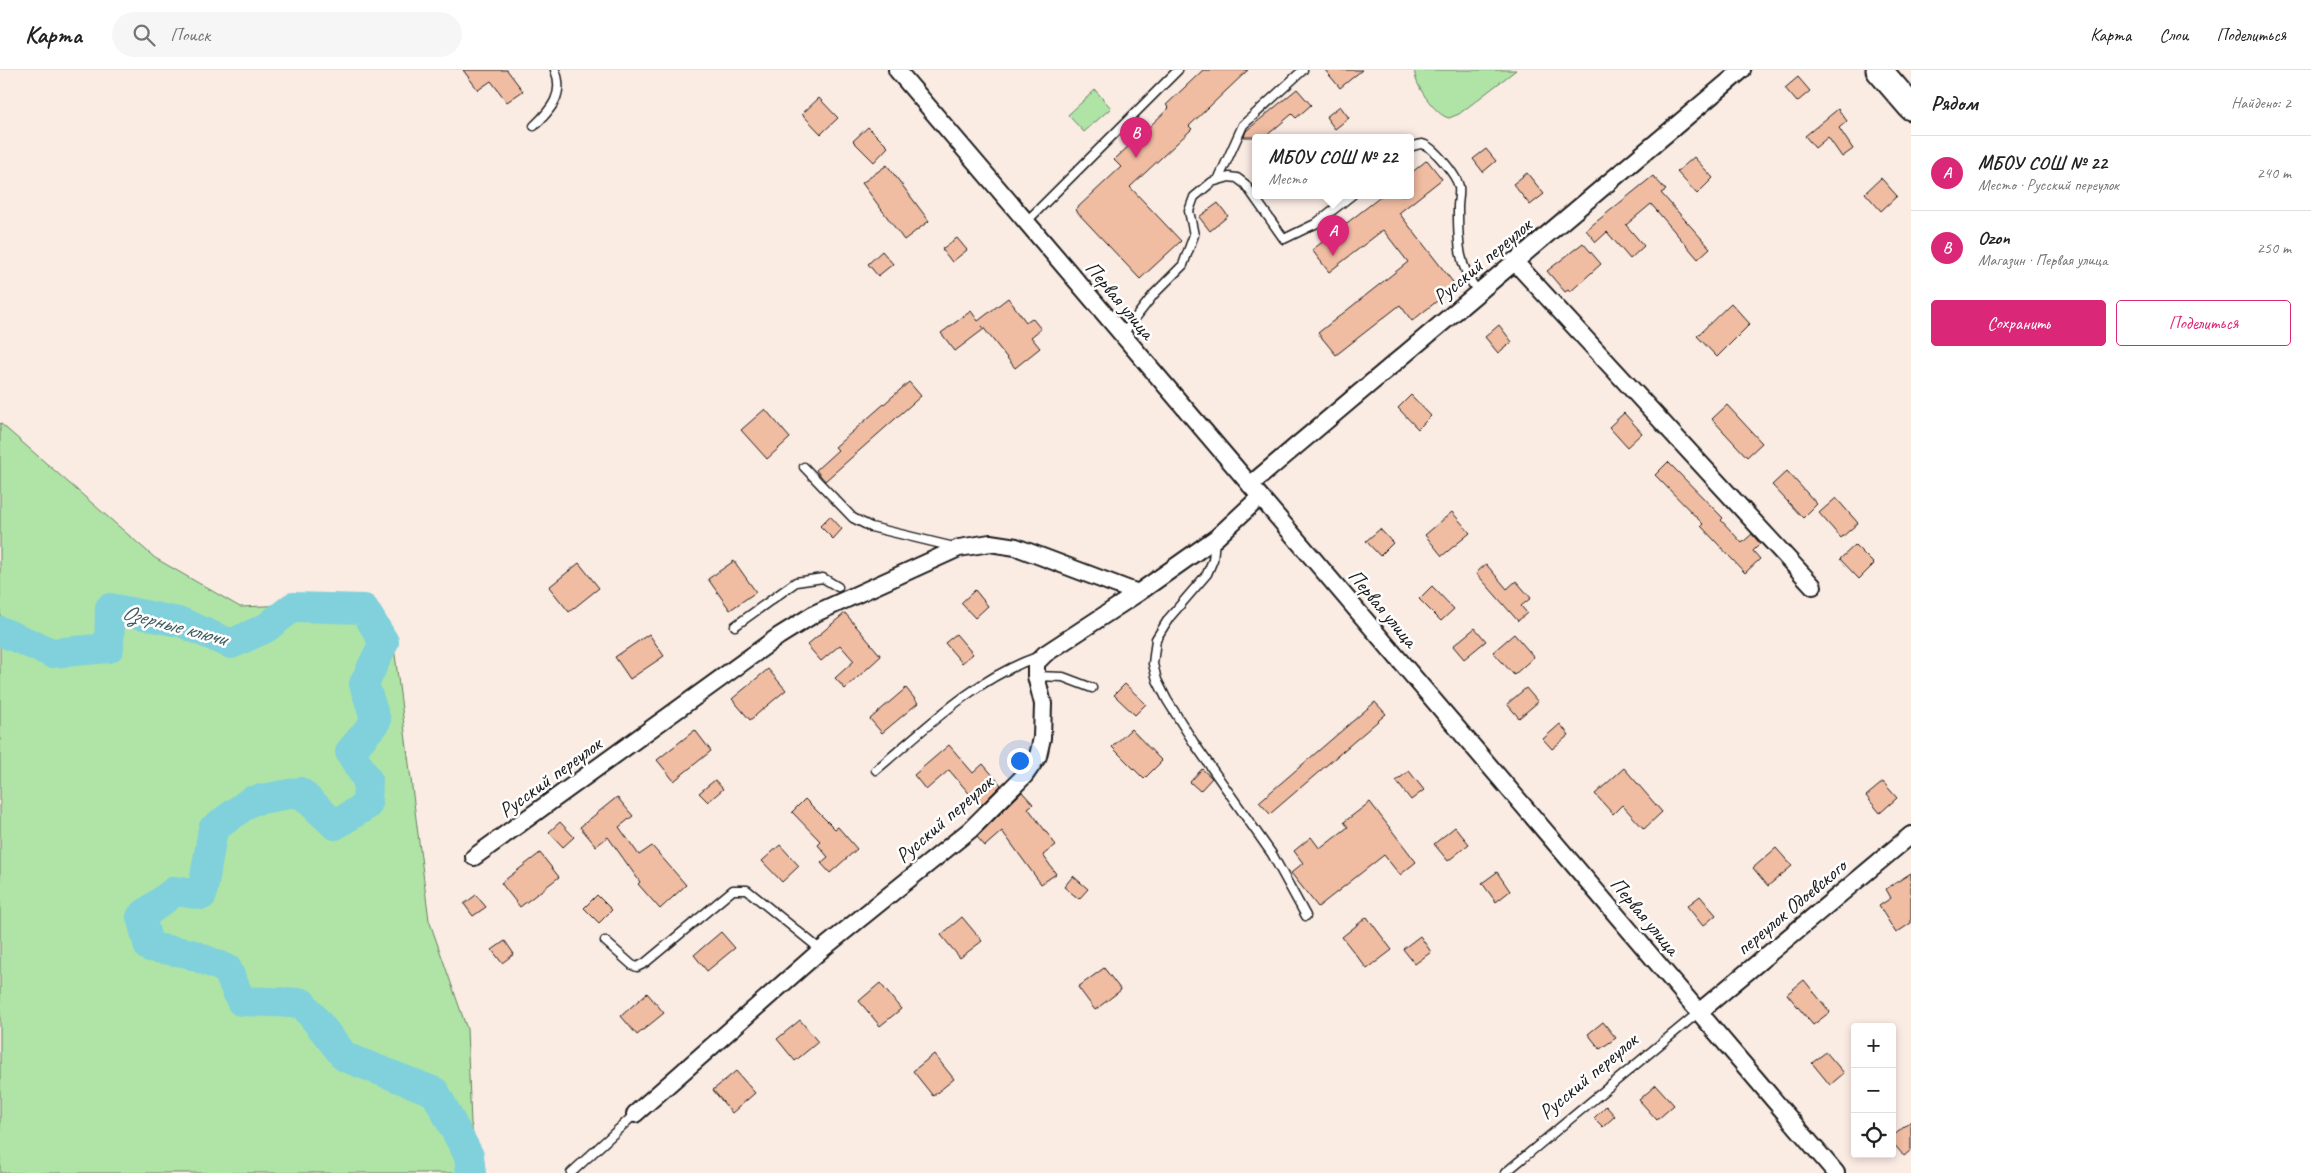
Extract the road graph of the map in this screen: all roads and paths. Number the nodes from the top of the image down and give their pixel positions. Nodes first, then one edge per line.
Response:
1 (555, 70) edge
2 (897, 70) edge
3 (1178, 70) edge
4 (1303, 70) edge
5 (1742, 70) edge
6 (1879, 70) edge
7 (1911, 107) edge
8 (534, 126) dead end
9 (1414, 146) edge
10 (1218, 180) junction
11 (1252, 194) edge
12 (1256, 199) edge
13 (1347, 199) edge
14 (1026, 222) junction
15 (1514, 261) junction
16 (1478, 291) junction
17 (1122, 335) junction
18 (804, 467) dead end
19 (1255, 491) junction
20 (1216, 538) junction
21 (959, 548) junction
22 (1813, 586) dead end
23 (838, 587) dead end
24 (1138, 593) junction
25 (735, 626) dead end
26 (1045, 654) junction
27 (1036, 676) junction
28 (1092, 688) dead end
29 (876, 770) dead end
30 (1911, 835) edge
31 (474, 857) dead end
32 (1306, 916) dead end
33 (605, 941) dead end
34 (821, 950) junction
35 (1699, 1012) junction
36 (635, 1114) joint
37 (571, 1173) edge
38 (1505, 1173) edge
39 (1836, 1173) edge

1 - 8 lane
2 - 14 street, Первая улица
3 - 14 lane
4 - 10 lane
5 - 15 street, Русский переулок
6 - 7 main road
9 - 16 lane
10 - 11 lane
10 - 17 lane
12 - 13 lane
14 - 17 street, Первая улица
15 - 16 street, Русский переулок
15 - 22 street
16 - 19 street, Русский переулок
17 - 19 street, Первая улица
18 - 21 lane
19 - 20 street, Русский переулок
19 - 35 street, Первая улица
20 - 24 street, Русский переулок
20 - 32 lane
21 - 24 street, Русский переулок
21 - 31 street, Русский переулок
23 - 25 lane
24 - 26 street, Русский переулок
26 - 27 street
26 - 29 lane
27 - 28 lane
27 - 34 street, Русский переулок
30 - 35 street, переулок Одоевского
33 - 34 lane
34 - 36 street, Русский переулок
35 - 38 lane, Русский переулок
35 - 39 street, Первая улица
36 - 37 lane

